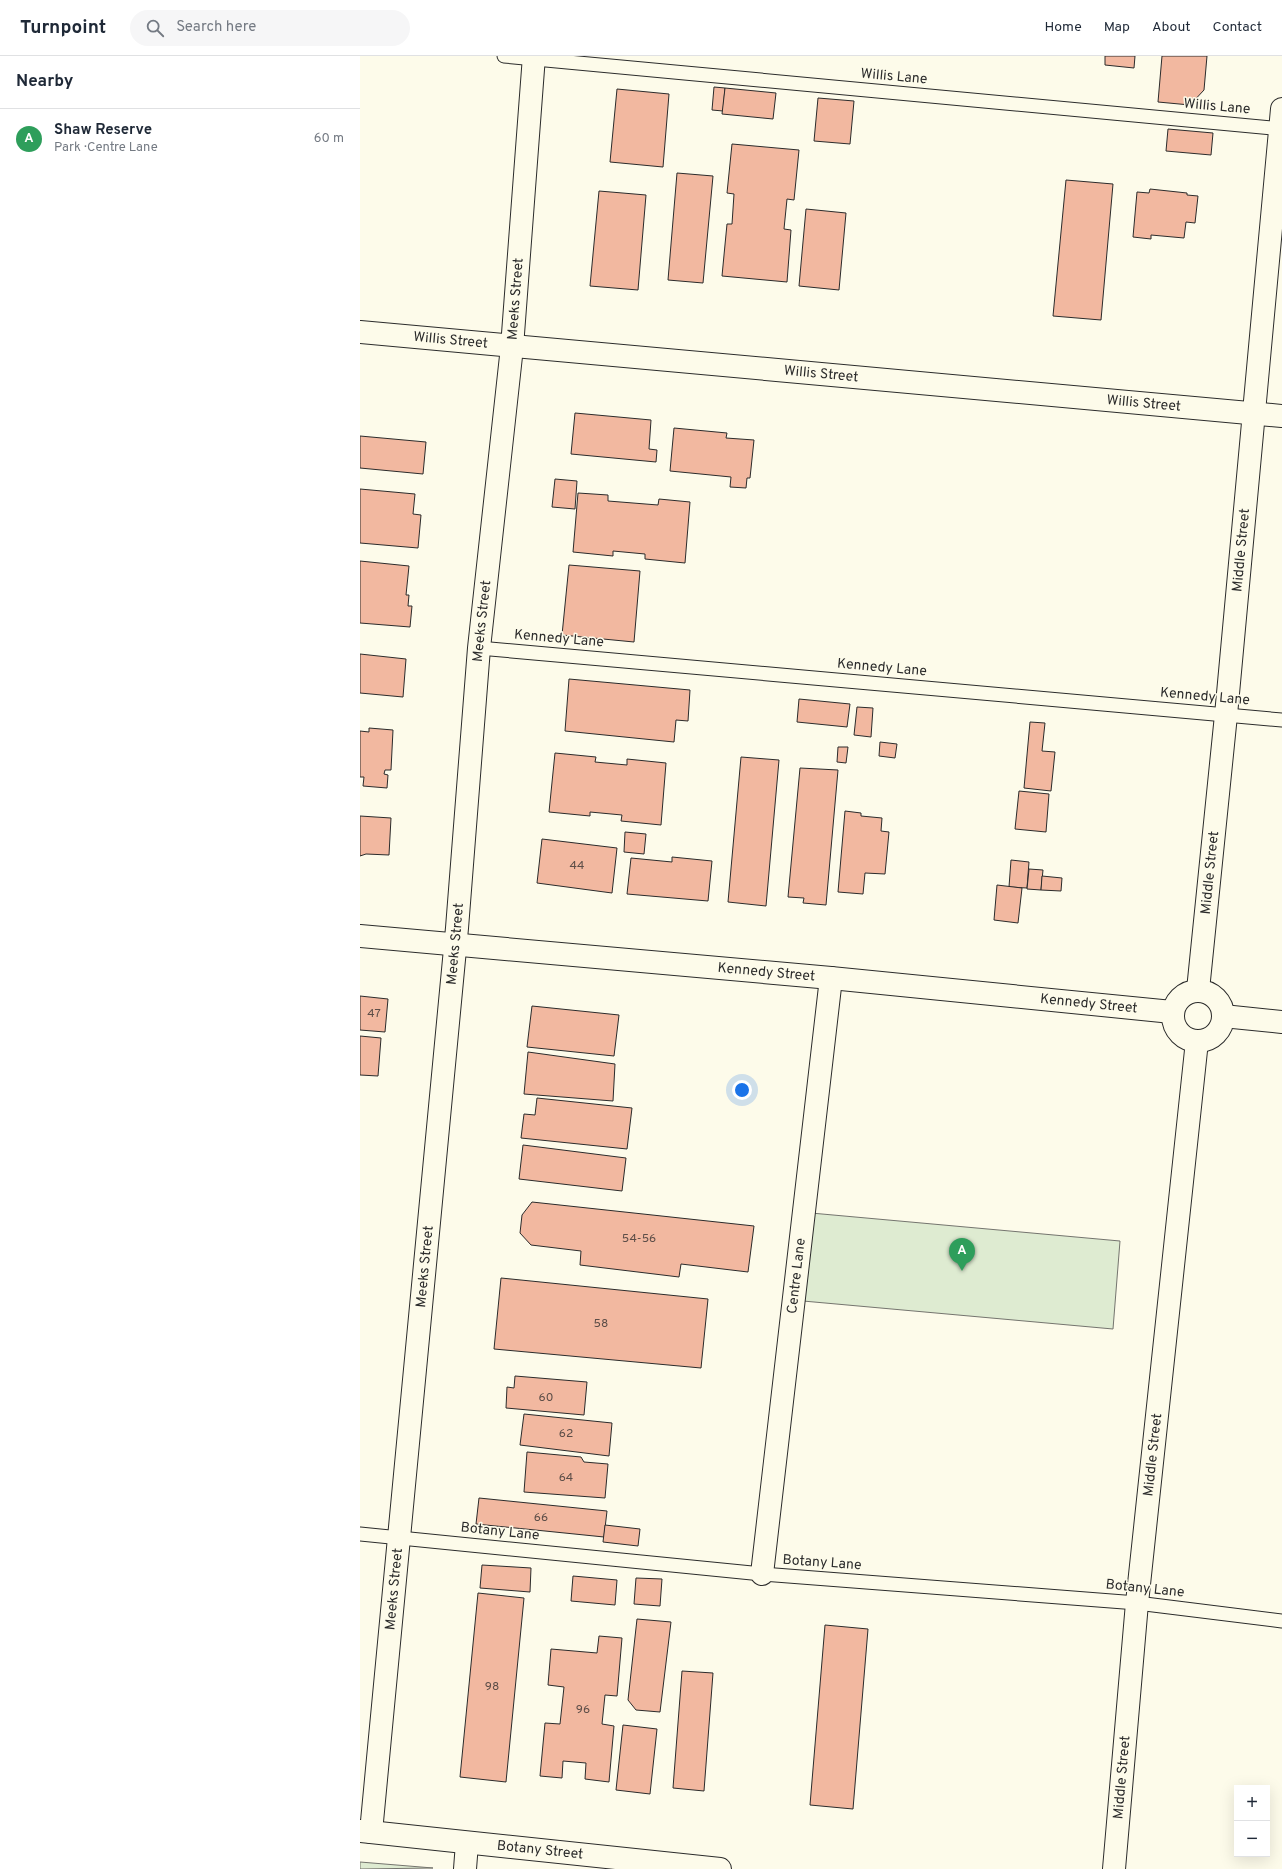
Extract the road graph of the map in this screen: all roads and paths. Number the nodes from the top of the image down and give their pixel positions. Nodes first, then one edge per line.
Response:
1 (504, 56) edge
2 (534, 58) edge
3 (1281, 122) edge
4 (360, 332) edge
5 (512, 346) junction
6 (1254, 414) junction
7 (1282, 416) edge
8 (479, 648) junction
9 (1226, 714) junction
10 (1282, 720) edge
11 (360, 936) edge
12 (455, 945) junction
13 (831, 978) junction
14 (1198, 990) junction
15 (1172, 1012) junction
16 (1223, 1016) junction
17 (1282, 1022) edge
18 (1197, 1041) junction
19 (360, 1534) edge
20 (399, 1538) junction
21 (762, 1574) junction
22 (1137, 1603) junction
23 (1282, 1621) edge
24 (366, 1831) edge
25 (467, 1843) junction
26 (465, 1869) edge
27 (720, 1869) edge
28 (1114, 1869) edge

1 - 2 lane, Willis Lane
2 - 3 lane, Willis Lane
2 - 5 street, Meeks Street
3 - 6 street, Middle Street
4 - 5 street, Willis Street
5 - 6 street, Willis Street
5 - 8 street, Meeks Street
6 - 7 street, Willis Street
6 - 9 street, Middle Street
8 - 9 lane, Kennedy Lane
8 - 12 street, Meeks Street
9 - 10 lane, Kennedy Lane
9 - 14 street, Middle Street
11 - 12 street, Kennedy Street
12 - 13 street, Kennedy Street
12 - 20 street, Meeks Street
13 - 15 street, Kennedy Street
13 - 21 street, Centre Lane
14 - 15 street
14 - 16 street
15 - 18 street
16 - 17 street
16 - 18 street
18 - 22 street, Middle Street
19 - 20 lane, Botany Lane
20 - 21 lane, Botany Lane
20 - 24 street, Meeks Street
21 - 22 lane, Botany Lane
22 - 23 lane, Botany Lane
22 - 28 street, Middle Street
24 - 25 street, Botany Street
25 - 26 street
25 - 27 street, Botany Street

